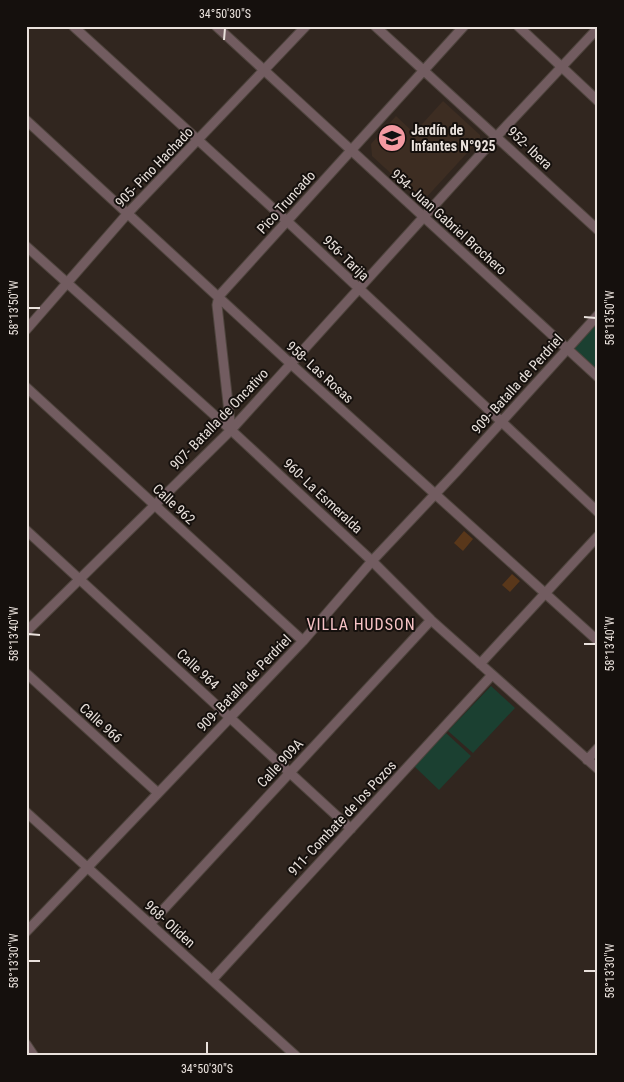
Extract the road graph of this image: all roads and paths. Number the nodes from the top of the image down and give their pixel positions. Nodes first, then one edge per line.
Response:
1 (73, 26) edge
2 (216, 26) edge
3 (306, 26) edge
4 (375, 26) edge
5 (464, 26) edge
6 (518, 26) edge
7 (598, 28) edge
8 (561, 67) junction
9 (265, 71) junction
10 (424, 72) junction
11 (598, 101) edge
12 (26, 120) edge
13 (497, 136) junction
14 (198, 140) junction
15 (351, 151) junction
16 (128, 213) junction
17 (423, 218) junction
18 (288, 222) junction
19 (598, 230) edge
20 (26, 246) edge
21 (66, 284) junction
22 (359, 290) junction
23 (219, 296) junction
24 (598, 315) edge
25 (26, 330) edge
26 (568, 348) junction
27 (291, 364) junction
28 (598, 377) edge
29 (26, 387) edge
30 (501, 422) junction
31 (232, 430) junction
32 (435, 495) junction
33 (155, 505) junction
34 (598, 512) edge
35 (26, 530) edge
36 (598, 536) edge
37 (372, 561) junction
38 (79, 579) junction
39 (543, 593) junction
40 (430, 620) junction
41 (26, 632) edge
42 (303, 641) junction
43 (598, 641) edge
44 (480, 664) junction
45 (26, 673) edge
46 (491, 676) junction
47 (230, 718) junction
48 (598, 748) edge
49 (587, 760) junction
50 (598, 769) edge
51 (289, 772) junction
52 (158, 793) junction
53 (26, 812) edge
54 (351, 829) junction
55 (88, 869) junction
56 (150, 924) junction
57 (26, 932) edge
58 (212, 980) junction
59 (26, 1044) edge
60 (34, 1056) edge
61 (296, 1056) edge

1 - 14 street, 956- Tarija
2 - 9 street, 954- Juan Gabriel Brochero
3 - 9 street, 905- Pino Hachado
4 - 10 street, 952- Ibera
5 - 10 street, Pico Truncado
6 - 8 street
7 - 8 street
8 - 11 street
8 - 13 street
9 - 14 street, 905- Pino Hachado
9 - 15 street, 954- Juan Gabriel Brochero
10 - 13 street, 952- Ibera
10 - 15 street, Pico Truncado
12 - 16 street, 958- Las Rosas
13 - 17 street, 907- Batalla de Oncativo
13 - 19 street, 952- Ibera
14 - 16 street, 905- Pino Hachado
14 - 18 street, 956- Tarija
15 - 17 street, 954- Juan Gabriel Brochero
15 - 18 street, Pico Truncado
16 - 21 street, 905- Pino Hachado
16 - 23 street, 958- Las Rosas
17 - 22 street, 907- Batalla de Oncativo
17 - 26 street, 954- Juan Gabriel Brochero
18 - 22 street, 956- Tarija
18 - 23 street, Pico Truncado
20 - 21 street, 960- La Esmeralda
21 - 25 street, 905- Pino Hachado
21 - 31 street, 960- La Esmeralda
22 - 27 street, 907- Batalla de Oncativo
22 - 30 street, 956- Tarija
23 - 27 street, 958- Las Rosas
23 - 31 street
24 - 26 street, 909- Batalla de Perdriel
26 - 28 street, 954- Juan Gabriel Brochero
26 - 30 street, 909- Batalla de Perdriel
27 - 31 street, 907- Batalla de Oncativo
27 - 32 street, 958- Las Rosas
29 - 33 street, Calle 962
30 - 32 street, 909- Batalla de Perdriel
30 - 34 street, 956- Tarija
31 - 33 street, 907- Batalla de Oncativo
31 - 37 street, 960- La Esmeralda
32 - 37 street, 909- Batalla de Perdriel
32 - 39 street, 958- Las Rosas
33 - 38 street, 907- Batalla de Oncativo
33 - 42 street, Calle 962
35 - 38 street, Calle 964
36 - 39 street
37 - 40 street, 960- La Esmeralda
37 - 42 street, 909- Batalla de Perdriel
38 - 41 street, 907- Batalla de Oncativo
38 - 47 street, Calle 964
39 - 43 street, 958- Las Rosas
39 - 44 street
40 - 44 street, 960- La Esmeralda
40 - 51 street, Calle 909A
42 - 47 street, 909- Batalla de Perdriel
44 - 46 street, 960- La Esmeralda
45 - 52 street, Calle 966
46 - 49 street, 960- La Esmeralda
46 - 54 street, 911- Combate de los Pozos
47 - 51 street, Calle 964
47 - 52 street, 909- Batalla de Perdriel
48 - 49 street
49 - 50 street, 960- La Esmeralda
51 - 54 street, Calle 964
51 - 56 street, Calle 909A
52 - 55 street, 909- Batalla de Perdriel
53 - 55 street, 968- Oliden
54 - 58 street, 911- Combate de los Pozos
55 - 56 street, 968- Oliden
55 - 57 street, 909- Batalla de Perdriel
56 - 58 street, 968- Oliden
58 - 61 street, 968- Oliden
59 - 60 street

